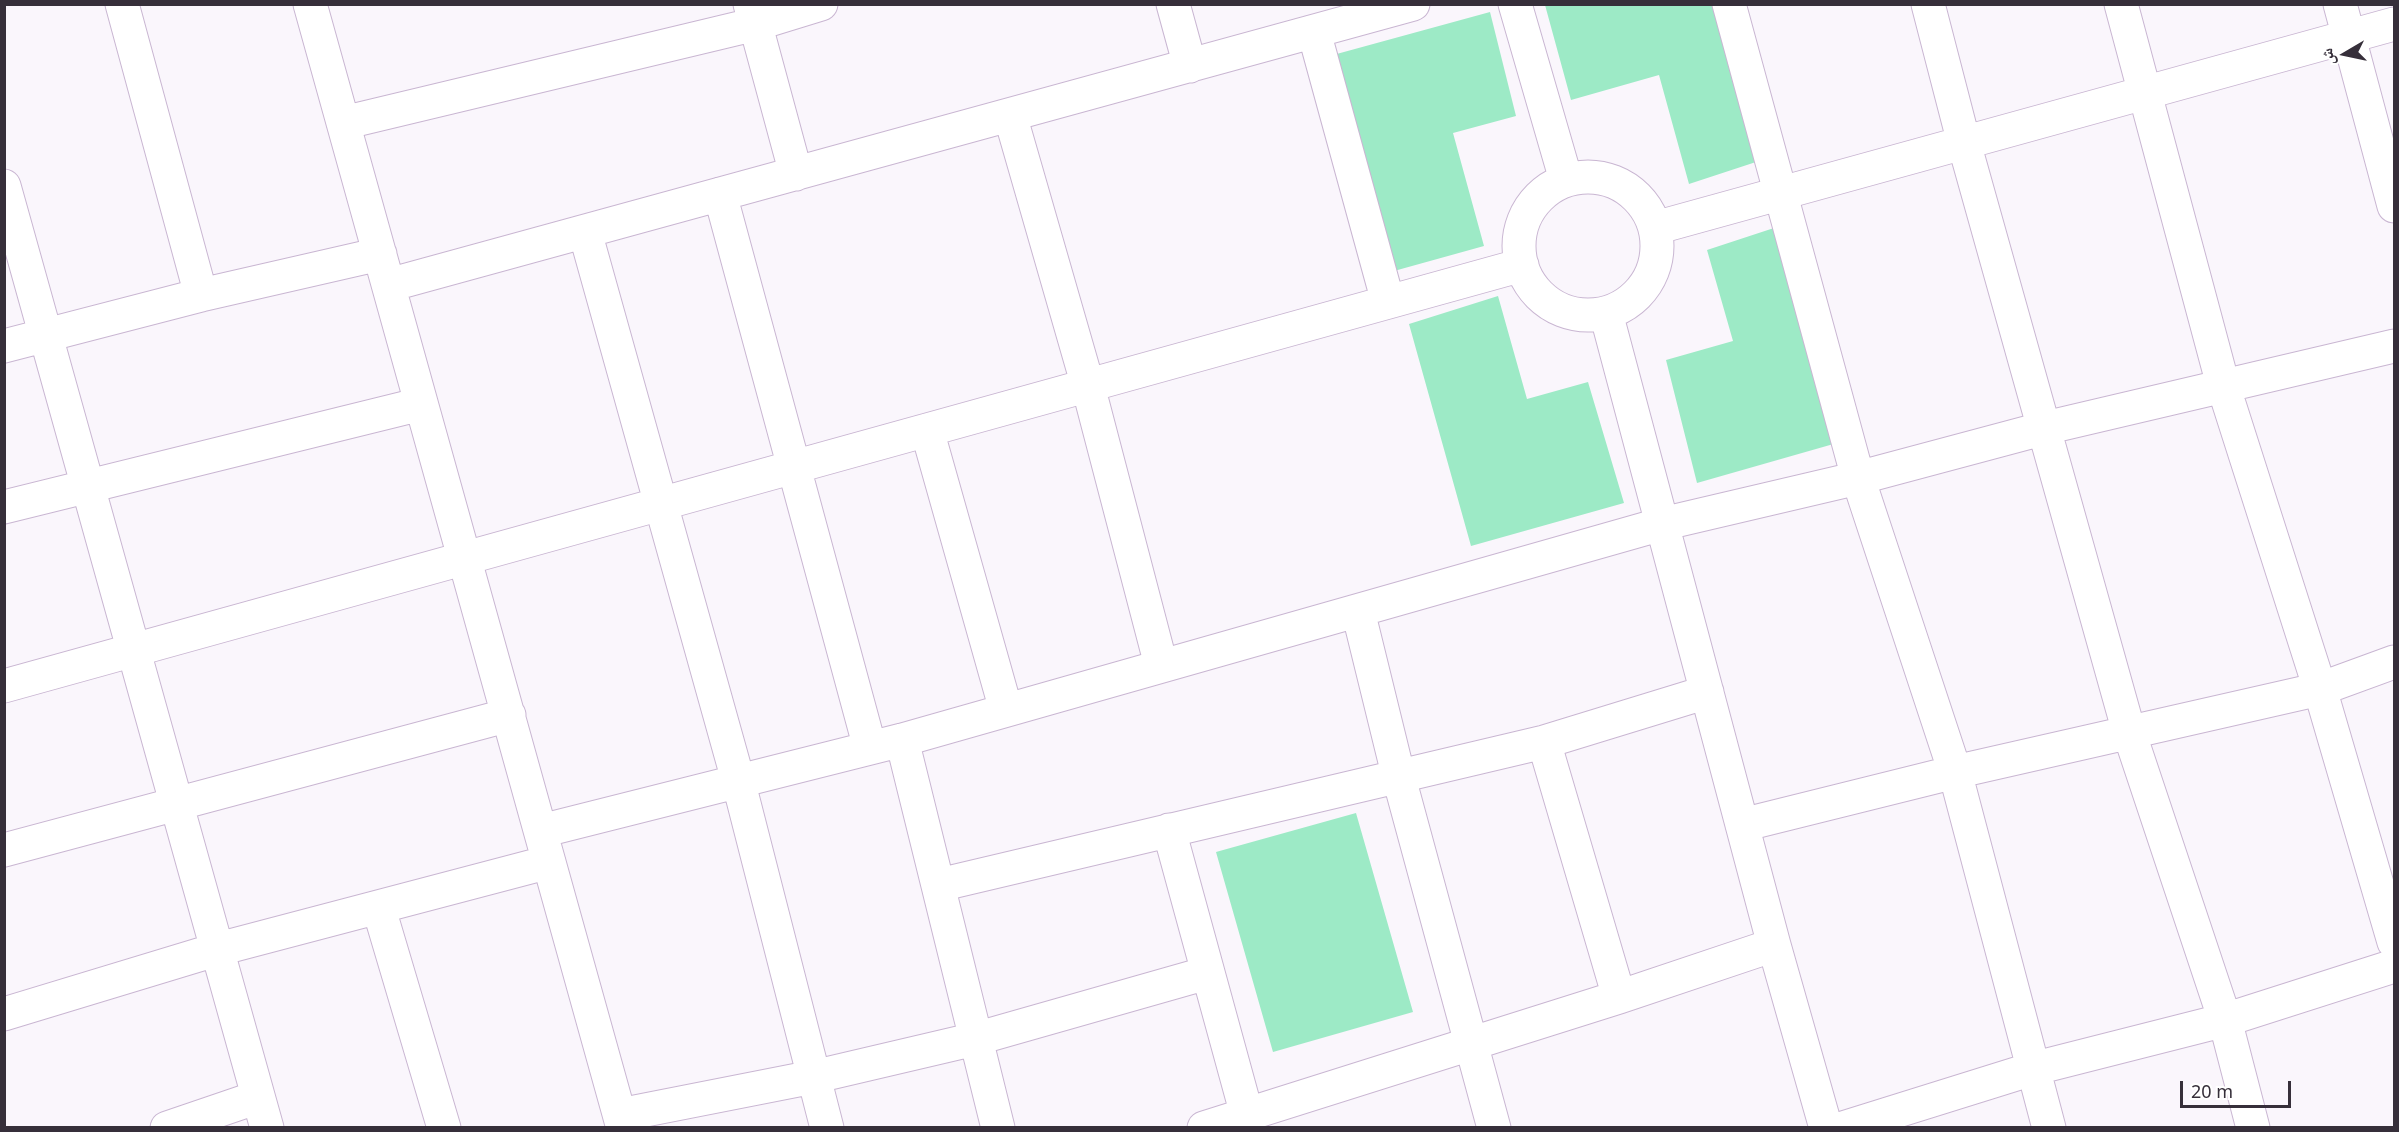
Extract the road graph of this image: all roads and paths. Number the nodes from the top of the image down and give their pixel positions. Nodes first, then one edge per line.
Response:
1 (122, 4) edge
2 (310, 4) edge
3 (821, 4) edge
4 (1173, 4) edge
5 (1413, 4) edge
6 (1515, 4) edge
7 (1729, 4) edge
8 (1928, 4) edge
9 (2121, 4) edge
10 (2340, 4) edge
11 (753, 14) edge
12 (2394, 24) edge
13 (1314, 32) junction
14 (2349, 36) junction
15 (1190, 66) junction
16 (2146, 93) junction
17 (1010, 115) junction
18 (344, 123) junction
19 (1964, 143) junction
20 (796, 174) junction
21 (1566, 180) junction
22 (4, 186) edge
23 (720, 194) junction
24 (1779, 194) junction
25 (2394, 206) edge
26 (1655, 228) junction
27 (585, 232) junction
28 (1522, 265) junction
29 (385, 270) junction
30 (201, 295) junction
31 (1388, 302) junction
32 (1606, 313) junction
33 (48, 334) junction
34 (4, 346) edge
35 (2394, 346) edge
36 (2223, 385) junction
37 (1088, 386) junction
38 (422, 404) junction
39 (2044, 428) junction
40 (927, 430) junction
41 (795, 467) junction
42 (1858, 478) junction
43 (87, 485) junction
44 (659, 504) junction
45 (4, 507) edge
46 (1662, 524) junction
47 (465, 559) junction
48 (1358, 611) junction
49 (132, 650) junction
50 (2394, 662) edge
51 (1161, 665) junction
52 (4, 686) edge
53 (2320, 689) junction
54 (1707, 692) junction
55 (1006, 710) junction
56 (508, 715) junction
57 (2129, 732) junction
58 (902, 740) junction
59 (1544, 742) junction
60 (870, 748) junction
61 (1954, 772) junction
62 (1398, 778) junction
63 (738, 780) junction
64 (177, 804) junction
65 (1742, 825) junction
66 (1169, 830) junction
67 (545, 846) junction
68 (4, 850) edge
69 (939, 885) junction
70 (379, 909) junction
71 (2394, 942) edge
72 (1774, 945) junction
73 (215, 950) junction
74 (2394, 966) edge
75 (1207, 973) junction
76 (1619, 997) junction
77 (4, 1014) edge
78 (2225, 1020) junction
79 (975, 1039) junction
80 (1471, 1042) junction
81 (2032, 1069) junction
82 (813, 1077) junction
83 (262, 1112) edge
84 (1247, 1115) junction
85 (621, 1121) edge
86 (167, 1128) edge
87 (444, 1128) edge
88 (827, 1128) edge
89 (998, 1128) edge
90 (1204, 1128) edge
91 (1494, 1128) edge
92 (1826, 1128) edge
93 (1843, 1128) edge
94 (2049, 1128) edge
95 (2253, 1128) edge

1 - 30 street
2 - 18 street
3 - 11 street
4 - 15 street
5 - 13 street
6 - 21 street
7 - 24 street
8 - 19 street
9 - 16 street
10 - 14 street
11 - 18 street
11 - 20 street
12 - 14 street
13 - 15 street
13 - 31 street
14 - 16 street
14 - 25 street
15 - 17 street
16 - 19 street
16 - 36 street
17 - 20 street
17 - 37 street
18 - 29 street
19 - 24 street
19 - 39 street
20 - 23 street
21 - 26 street
21 - 28 street
22 - 33 street
23 - 27 street
23 - 41 street
24 - 26 street
24 - 42 street
26 - 32 street
27 - 29 street
27 - 44 street
28 - 31 street
28 - 32 street
29 - 30 street
29 - 38 street
30 - 33 street
31 - 37 street
32 - 46 street
33 - 34 street
33 - 43 street
35 - 36 street
36 - 39 street
36 - 53 street
37 - 40 street
37 - 51 street
38 - 43 street
38 - 47 street
39 - 42 street
39 - 57 street
40 - 41 street
40 - 55 street
41 - 44 street
41 - 60 street
42 - 46 street
42 - 61 street
43 - 45 street
43 - 49 street
44 - 47 street
44 - 63 street
46 - 48 street
46 - 54 street
47 - 49 street
47 - 56 street
48 - 51 street
48 - 62 street
49 - 52 street
49 - 64 street
50 - 53 street
51 - 55 street
53 - 57 street
53 - 71 street
54 - 59 street
54 - 65 street
55 - 58 street
56 - 64 street
56 - 67 street
57 - 61 street
57 - 78 street
58 - 60 street
58 - 69 street
59 - 62 street
59 - 76 street
60 - 63 street
61 - 65 street
61 - 81 street
62 - 66 street
62 - 80 street
63 - 67 street
63 - 82 street
64 - 68 street
64 - 73 street
65 - 72 street
66 - 69 street
66 - 75 street
67 - 70 street
67 - 85 street
69 - 79 street
70 - 73 street
70 - 87 street
72 - 76 street
72 - 92 street
73 - 77 street
73 - 83 street
74 - 78 street
75 - 79 street
75 - 84 street
76 - 80 street
78 - 81 street
78 - 95 street
79 - 82 street
79 - 89 street
80 - 84 street
80 - 91 street
81 - 93 street
81 - 94 street
82 - 85 street
82 - 88 street
83 - 86 street
84 - 90 street

